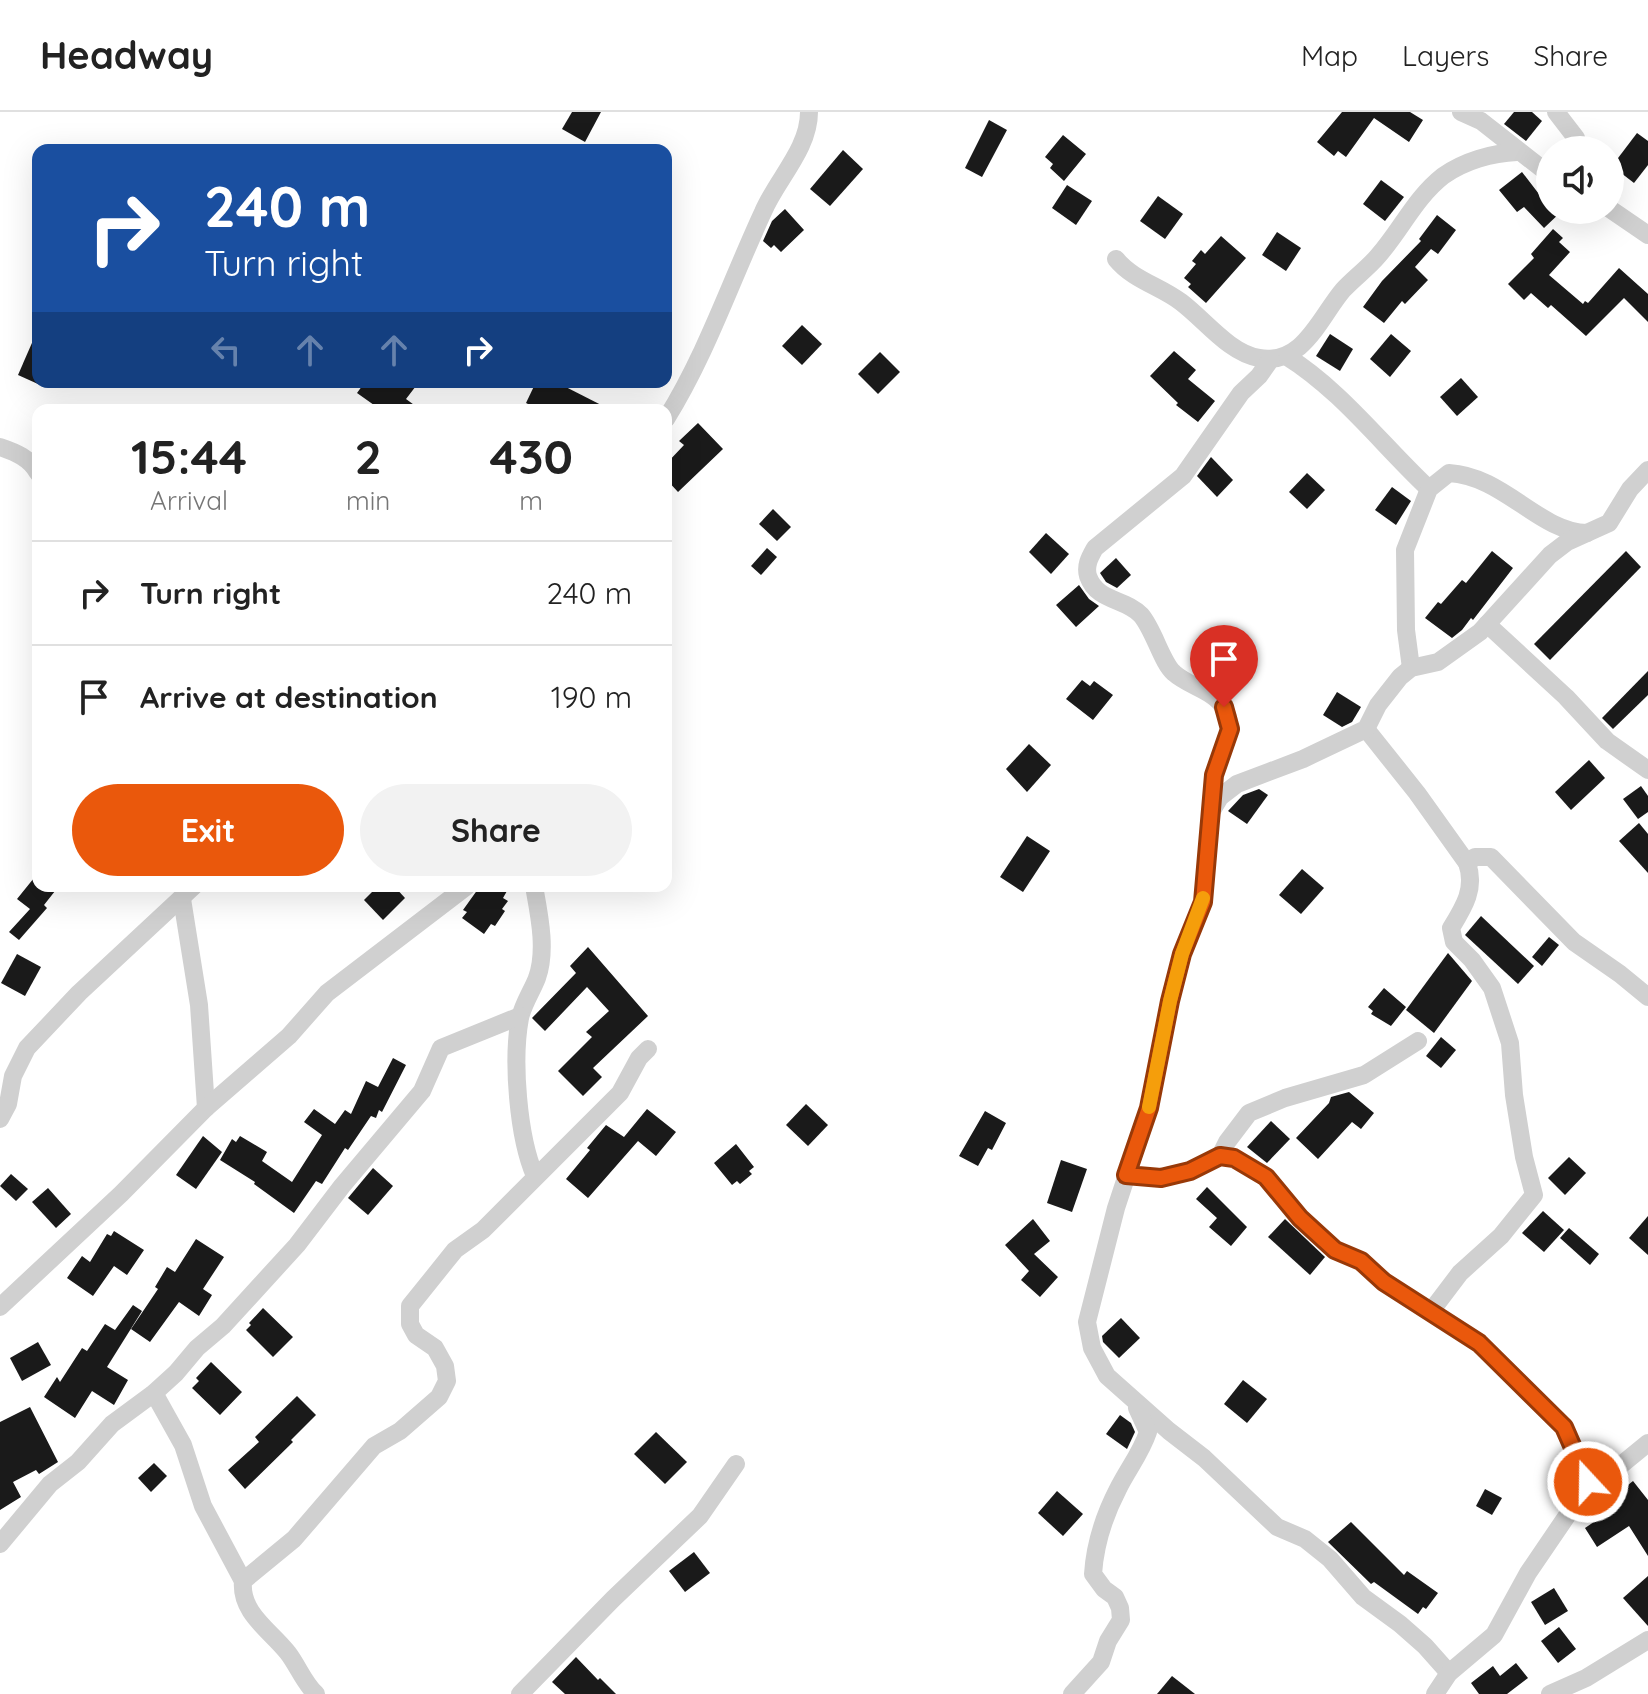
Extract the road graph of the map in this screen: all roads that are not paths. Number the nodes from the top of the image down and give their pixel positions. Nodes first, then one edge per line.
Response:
1 (809, 112) edge
2 (1461, 112) edge
3 (1556, 112) edge
4 (1574, 136) edge
5 (1517, 152) junction
6 (1536, 165) edge
7 (1624, 219) edge
8 (1648, 235) edge
9 (1116, 259) dead end
10 (1279, 358) junction
11 (672, 409) edge
12 (0, 447) edge
13 (32, 463) edge
14 (1648, 470) edge
15 (1429, 489) junction
16 (1589, 533) junction
17 (1487, 624) junction
18 (1411, 668) junction
19 (1366, 729) junction
20 (1648, 770) edge
21 (1211, 812) junction
22 (1467, 863) junction
23 (459, 892) edge
24 (535, 892) edge
25 (188, 893) edge
26 (1648, 997) edge
27 (520, 1016) junction
28 (1418, 1041) dead end
29 (648, 1049) dead end
30 (206, 1108) junction
31 (0, 1119) edge
32 (1220, 1156) junction
33 (1126, 1175) junction
34 (535, 1176) junction
35 (0, 1307) edge
36 (1432, 1310) junction
37 (154, 1393) junction
38 (1134, 1402) junction
39 (1648, 1443) edge
40 (736, 1464) dead end
41 (1590, 1491) junction
42 (0, 1544) edge
43 (243, 1581) junction
44 (1648, 1640) edge
45 (1449, 1673) junction
46 (316, 1694) edge
47 (520, 1694) edge
48 (1072, 1694) edge
49 (1435, 1694) edge
50 (1550, 1694) edge

1 - 11 street
2 - 5 street
3 - 4 street
5 - 6 street
5 - 10 street
7 - 8 street
9 - 10 street
10 - 15 street
10 - 21 street
12 - 13 street
14 - 16 street
15 - 16 street
15 - 18 street
16 - 17 street
17 - 18 street
17 - 20 street
18 - 19 street
19 - 21 street
19 - 22 street
21 - 33 street
22 - 26 street
22 - 36 street
23 - 30 street
24 - 27 street
25 - 30 street
25 - 31 street
27 - 34 street
27 - 37 street
28 - 32 street
29 - 34 street
30 - 35 street
32 - 33 street
32 - 36 street
33 - 38 street
34 - 43 street
36 - 41 street
37 - 42 street
37 - 43 street
38 - 45 street
38 - 48 street
39 - 41 street
40 - 47 street
41 - 45 street
43 - 46 street
44 - 50 street
45 - 49 street

